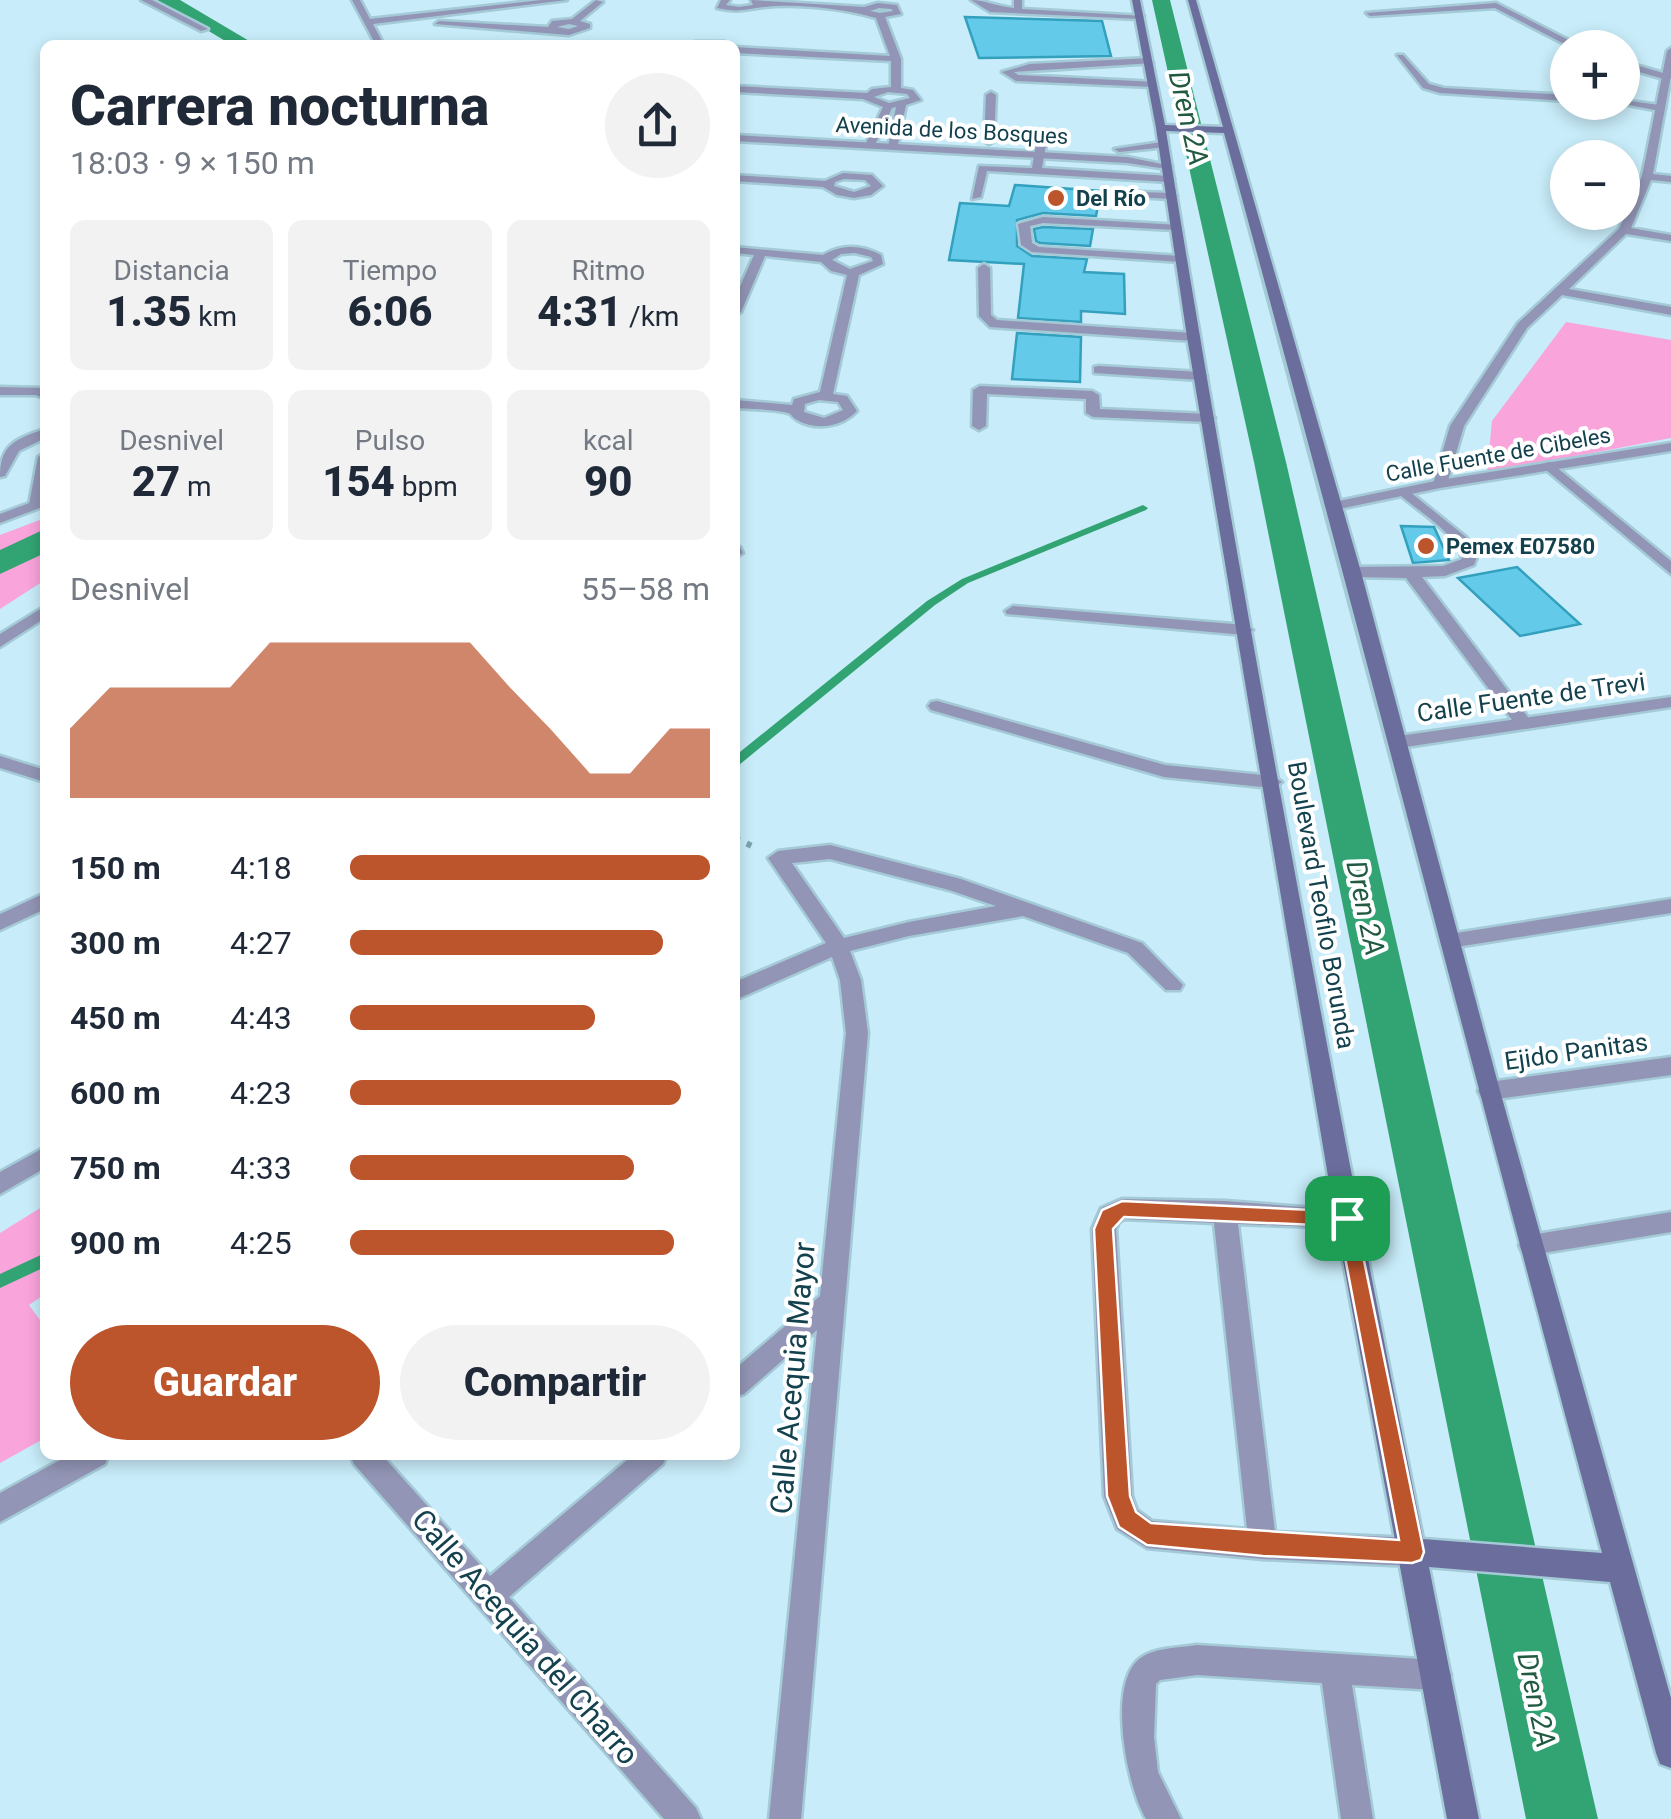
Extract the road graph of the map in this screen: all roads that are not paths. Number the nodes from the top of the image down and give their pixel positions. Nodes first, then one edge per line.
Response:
1 (145, 0) edge
2 (356, 0) edge
3 (563, 0) edge
4 (584, 0) edge
5 (610, 0) edge
6 (726, 0) edge
7 (976, 0) edge
8 (1018, 0) edge
9 (1192, 0) edge
10 (599, 2) edge
11 (758, 2) edge
12 (1491, 2) edge
13 (878, 7) edge
14 (1138, 8) edge
15 (1018, 12) junction
16 (1370, 12) dead end
17 (408, 18) junction
18 (368, 22) junction
19 (204, 29) dead end
20 (1550, 32) edge
21 (377, 40) edge
22 (740, 50) edge
23 (1671, 52) edge
24 (1400, 57) dead end
25 (896, 59) junction
26 (1150, 62) junction
27 (1640, 69) edge
28 (1669, 77) edge
29 (1153, 84) junction
30 (740, 89) edge
31 (896, 89) junction
32 (992, 95) dead end
33 (868, 96) junction
34 (1550, 97) edge
35 (894, 106) junction
36 (1663, 118) edge
37 (740, 127) edge
38 (1219, 130) junction
39 (894, 136) junction
40 (740, 138) edge
41 (872, 140) junction
42 (987, 146) junction
43 (1040, 149) junction
44 (1168, 157) junction
45 (984, 168) junction
46 (1036, 172) junction
47 (1647, 176) junction
48 (740, 178) edge
49 (1136, 178) junction
50 (1671, 179) edge
51 (828, 184) dead end
52 (1640, 192) edge
53 (976, 196) dead end
54 (1175, 227) junction
55 (1624, 230) joint
56 (1671, 238) edge
57 (740, 250) edge
58 (761, 252) junction
59 (825, 259) junction
60 (1181, 259) junction
61 (984, 268) dead end
62 (854, 272) junction
63 (1557, 290) junction
64 (740, 300) edge
65 (1671, 312) edge
66 (1193, 337) junction
67 (1100, 370) dead end
68 (1200, 376) junction
69 (0, 391) edge
70 (40, 392) edge
71 (826, 396) junction
72 (740, 404) edge
73 (795, 410) junction
74 (1208, 418) junction
75 (979, 426) dead end
76 (40, 435) edge
77 (1671, 448) edge
78 (1550, 466) junction
79 (0, 472) edge
80 (1440, 484) junction
81 (1406, 492) junction
82 (40, 503) edge
83 (1334, 506) junction
84 (0, 518) edge
85 (1671, 569) edge
86 (1353, 572) junction
87 (1411, 574) junction
88 (1013, 611) dead end
89 (40, 616) edge
90 (1245, 630) junction
91 (0, 642) edge
92 (1671, 702) edge
93 (937, 706) dead end
94 (1524, 724) junction
95 (1399, 742) junction
96 (0, 762) edge
97 (40, 774) edge
98 (1273, 782) junction
99 (40, 903) edge
100 (1671, 906) edge
101 (1026, 909) junction
102 (0, 923) edge
103 (1450, 941) junction
104 (838, 946) junction
105 (1173, 984) dead end
106 (740, 990) edge
107 (1671, 1066) edge
108 (1489, 1091) junction
109 (40, 1159) edge
110 (0, 1184) edge
111 (1225, 1211) junction
112 (1347, 1218) junction
113 (1671, 1222) edge
114 (1531, 1245) junction
115 (832, 1302) junction
116 (740, 1381) edge
117 (86, 1460) edge
118 (368, 1460) edge
119 (647, 1460) edge
120 (0, 1508) edge
121 (1263, 1544) junction
122 (1412, 1552) junction
123 (1621, 1569) junction
124 (488, 1596) junction
125 (1335, 1669) junction
126 (1436, 1675) junction
127 (1671, 1753) edge
128 (685, 1819) edge
129 (786, 1819) edge
130 (1165, 1819) edge
131 (1357, 1819) edge
132 (1463, 1819) edge

1 - 19 street
2 - 18 street
3 - 17 street
4 - 10 street
5 - 10 street
6 - 11 street
7 - 15 street
8 - 15 street
9 - 38 main road
10 - 17 street
11 - 13 street
12 - 16 street
12 - 20 street
13 - 25 street
14 - 15 street
14 - 26 main road, Boulevard Teofilo Borunda
17 - 18 street
18 - 21 street
22 - 25 street
23 - 28 street
24 - 34 street
25 - 31 street
26 - 29 main road, Boulevard Teofilo Borunda
26 - 29 street
27 - 28 street
28 - 36 street
29 - 44 main road, Boulevard Teofilo Borunda
30 - 33 street
31 - 33 street
31 - 35 street
32 - 42 street
33 - 35 street
35 - 39 street
35 - 41 street
36 - 47 street
37 - 41 street, Avenida de los Bosques
38 - 44 main road
38 - 83 main road
39 - 41 street, Avenida de los Bosques
39 - 42 street, Avenida de los Bosques
40 - 41 street, Avenida de los Bosques
42 - 43 street, Avenida de los Bosques
42 - 45 street
43 - 44 street, Avenida de los Bosques
43 - 44 street, Avenida de los Bosques
43 - 46 street
44 - 49 street
44 - 49 street
44 - 54 main road, Boulevard Teofilo Borunda
45 - 46 street
45 - 53 street
46 - 49 street
47 - 50 street
47 - 52 street
48 - 51 street
54 - 60 main road, Boulevard Teofilo Borunda
54 - 60 street
55 - 56 street
55 - 63 street
57 - 58 street
58 - 59 street
58 - 64 street
59 - 62 street
59 - 62 street
60 - 66 main road, Boulevard Teofilo Borunda
61 - 66 street
62 - 71 street
63 - 65 street
63 - 80 street
66 - 68 main road, Boulevard Teofilo Borunda
67 - 68 street
68 - 74 main road, Boulevard Teofilo Borunda
69 - 70 street
71 - 73 street
71 - 73 street
72 - 73 street
74 - 75 street
74 - 90 main road, Boulevard Teofilo Borunda
76 - 79 street
77 - 78 street, Calle Fuente de Cibeles
78 - 80 street, Calle Fuente de Cibeles
78 - 85 street
80 - 81 street, Calle Fuente de Cibeles
81 - 83 street, Calle Fuente de Cibeles
81 - 87 street
82 - 84 street
83 - 86 main road
86 - 87 street
86 - 95 main road
87 - 94 street
88 - 90 street
89 - 91 street
90 - 98 main road, Boulevard Teofilo Borunda
92 - 94 street, Calle Fuente de Trevi
93 - 98 street
94 - 95 street, Calle Fuente de Trevi
95 - 103 main road
96 - 97 street
98 - 112 main road, Boulevard Teofilo Borunda
99 - 102 street
100 - 103 street
101 - 104 street
101 - 104 street, Calle Acequia Mayor
101 - 105 street
103 - 108 main road
104 - 106 street
104 - 115 street, Calle Acequia Mayor
107 - 108 street, Ejido Panitas
108 - 114 main road
109 - 110 street
111 - 112 street
111 - 121 street
111 - 121 street
112 - 122 main road, Boulevard Teofilo Borunda
113 - 114 street
114 - 123 main road
115 - 116 street
115 - 129 street, Calle Acequia Mayor
117 - 120 street
118 - 124 street, Calle Acequia del Charro
119 - 124 street
121 - 122 street
122 - 123 main road
122 - 126 main road, Boulevard Teofilo Borunda
123 - 127 main road
124 - 128 street, Calle Acequia del Charro
125 - 126 street
125 - 130 street
125 - 131 street
126 - 132 main road, Boulevard Teofilo Borunda

